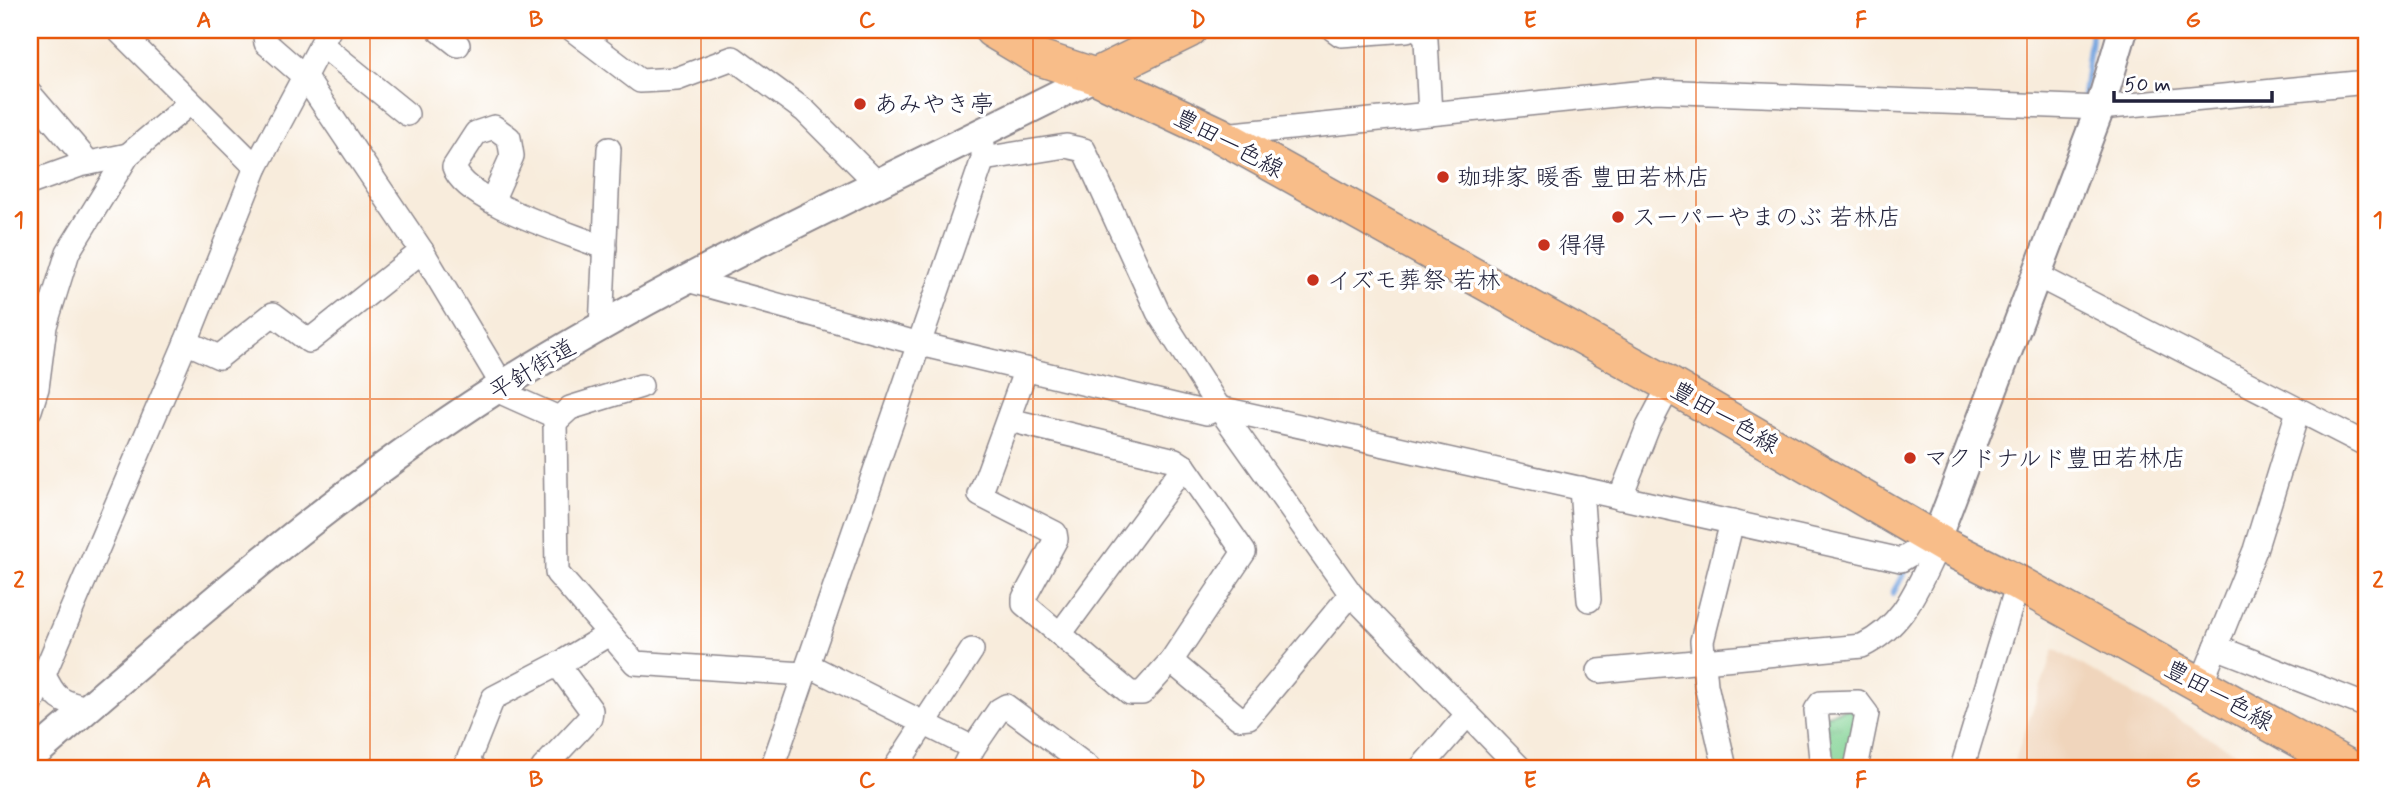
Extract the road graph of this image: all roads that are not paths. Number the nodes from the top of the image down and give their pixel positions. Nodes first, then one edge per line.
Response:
1 (118, 30) edge
2 (264, 30) edge
3 (439, 30) edge
4 (573, 30) edge
5 (992, 30) edge
6 (1040, 30) edge
7 (1189, 30) edge
8 (1334, 30) edge
9 (1407, 30) edge
10 (1418, 30) edge
11 (2123, 30) edge
12 (326, 37) edge
13 (458, 45) dead end
14 (1095, 76) junction
15 (305, 77) junction
16 (2367, 82) edge
17 (30, 94) edge
18 (190, 103) junction
19 (2101, 108) junction
20 (407, 114) dead end
21 (1430, 114) junction
22 (1220, 135) junction
23 (983, 147) junction
24 (609, 149) dead end
25 (128, 155) junction
26 (89, 163) junction
27 (256, 167) junction
28 (30, 183) edge
29 (879, 185) junction
30 (492, 201) dead end
31 (605, 248) junction
32 (422, 251) junction
33 (2038, 276) junction
34 (687, 280) junction
35 (601, 328) junction
36 (186, 342) junction
37 (920, 344) junction
38 (1026, 369) junction
39 (1670, 385) junction
40 (641, 386) dead end
41 (499, 388) junction
42 (1219, 408) junction
43 (30, 410) edge
44 (2298, 411) junction
45 (1009, 420) junction
46 (555, 422) junction
47 (2367, 445) edge
48 (1184, 466) junction
49 (1581, 488) junction
50 (1620, 498) junction
51 (1732, 522) junction
52 (1938, 541) junction
53 (2018, 583) junction
54 (1351, 594) junction
55 (1590, 600) dead end
56 (609, 634) junction
57 (1060, 635) junction
58 (2216, 647) junction
59 (972, 650) dead end
60 (1171, 661) junction
61 (1702, 661) junction
62 (558, 665) junction
63 (806, 670) junction
64 (1599, 671) dead end
65 (43, 673) junction
66 (2201, 684) junction
67 (2367, 706) edge
68 (30, 707) edge
69 (88, 708) junction
70 (1466, 716) junction
71 (923, 723) junction
72 (30, 758) edge
73 (968, 758) edge
74 (1088, 767) edge
75 (474, 768) edge
76 (543, 768) edge
77 (772, 768) edge
78 (895, 768) edge
79 (1422, 768) edge
80 (1520, 768) edge
81 (1725, 768) edge
82 (1822, 768) edge
83 (1856, 768) edge
84 (1962, 768) edge
85 (2350, 768) edge

1 - 18 street
2 - 15 street
3 - 13 street
4 - 29 street
5 - 14 main road, 豊田一色線
6 - 14 main road, 豊田一色線
7 - 14 main road
8 - 9 street
10 - 21 street
11 - 19 street
12 - 15 street
12 - 20 street
14 - 22 main road, 豊田一色線
14 - 23 street, 平針街道
15 - 27 street
15 - 32 street
16 - 19 street
17 - 26 street
18 - 25 street
18 - 27 street
19 - 21 street
19 - 33 street
21 - 22 street
22 - 39 main road, 豊田一色線
23 - 29 street, 平針街道
23 - 37 street
23 - 42 street
24 - 31 street
25 - 26 street
25 - 43 street
26 - 28 street
27 - 36 street
29 - 34 street, 平針街道
30 - 31 street
31 - 35 street
32 - 36 street
32 - 41 street
33 - 44 street
33 - 52 street
34 - 35 street, 平針街道
34 - 37 street
35 - 41 street, 平針街道
36 - 65 street
37 - 38 street
37 - 63 street
38 - 42 street
38 - 45 street
39 - 50 street
39 - 52 main road, 豊田一色線
40 - 46 street
41 - 46 street
41 - 69 street, 平針街道
42 - 49 street
42 - 54 street
44 - 47 street
44 - 58 street
45 - 48 street
45 - 57 street
46 - 56 street
48 - 57 street
48 - 60 street
49 - 50 street
49 - 55 street
50 - 51 street
51 - 52 street
51 - 61 street
52 - 53 main road, 豊田一色線
52 - 61 street
53 - 66 main road, 豊田一色線
53 - 84 street
54 - 60 street
54 - 70 street
56 - 62 street
56 - 63 street
57 - 60 street
58 - 66 street
58 - 67 street
59 - 71 street
61 - 64 street
61 - 81 street
62 - 75 street
62 - 76 street
63 - 71 street
63 - 77 street
65 - 68 street
65 - 69 street
66 - 85 main road, 豊田一色線
69 - 72 street, 平針街道
70 - 79 street
70 - 80 street
71 - 73 street
71 - 78 street
73 - 74 street
82 - 83 street

